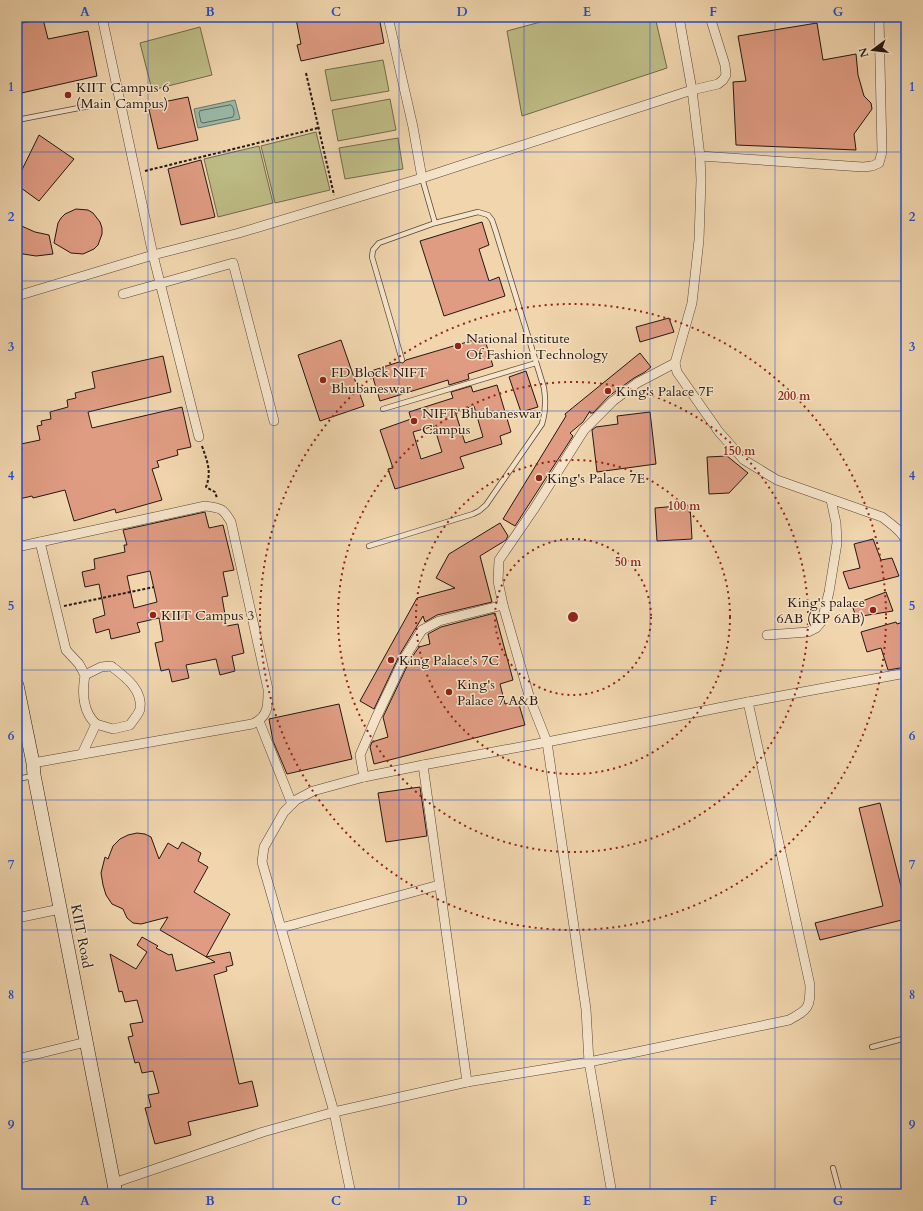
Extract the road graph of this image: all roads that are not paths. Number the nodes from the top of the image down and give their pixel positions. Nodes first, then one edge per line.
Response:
1 (102, 17) edge
2 (388, 17) edge
3 (679, 17) edge
4 (710, 17) edge
5 (879, 17) edge
6 (692, 90) junction
7 (89, 106) dead end
8 (17, 120) edge
9 (700, 156) junction
10 (422, 178) junction
11 (435, 223) junction
12 (153, 255) junction
13 (160, 283) junction
14 (123, 294) dead end
15 (17, 296) edge
16 (402, 360) dead end
17 (536, 363) junction
18 (675, 363) junction
19 (382, 409) dead end
20 (274, 421) dead end
21 (199, 437) road end
22 (831, 500) junction
23 (906, 541) edge
24 (40, 542) junction
25 (369, 546) dead end
26 (17, 547) edge
27 (503, 605) junction
28 (767, 635) dead end
29 (906, 673) edge
30 (85, 675) junction
31 (17, 685) edge
32 (748, 702) junction
33 (259, 721) junction
34 (96, 724) junction
35 (547, 742) junction
36 (82, 754) junction
37 (423, 765) junction
38 (34, 769) junction
39 (364, 777) junction
40 (17, 779) edge
41 (292, 804) junction
42 (439, 885) junction
43 (60, 909) junction
44 (17, 918) edge
45 (281, 928) junction
46 (906, 1038) edge
47 (86, 1042) junction
48 (872, 1047) dead end
49 (17, 1059) edge
50 (588, 1062) junction
51 (467, 1082) junction
52 (334, 1112) junction
53 (834, 1168) dead end
54 (115, 1189) edge
55 (351, 1194) edge
56 (612, 1194) edge
57 (840, 1194) edge

1 - 12 street
2 - 10 street
3 - 6 street
4 - 6 street
5 - 9 street
6 - 9 street
6 - 10 street
7 - 8 lane
9 - 18 street
10 - 11 lane
10 - 12 street
11 - 16 lane
11 - 17 lane
12 - 13 street
12 - 15 street
13 - 14 street
13 - 20 street
13 - 21 street
17 - 19 lane
17 - 25 lane
18 - 22 street
18 - 27 street
22 - 23 street
22 - 28 street
24 - 26 street
24 - 30 street
24 - 33 street
27 - 35 street
27 - 39 street
29 - 32 street
30 - 34 street
30 - 34 street
31 - 38 main road, KIIT Road
32 - 35 street
32 - 50 street
33 - 36 street
33 - 41 street
34 - 36 street
35 - 37 street
35 - 50 street
36 - 38 street
37 - 39 street
37 - 42 street
38 - 40 lane
38 - 43 main road, KIIT Road
39 - 41 street
41 - 45 street
42 - 45 street
42 - 51 street
43 - 44 street
43 - 47 main road, KIIT Road
45 - 52 street
46 - 48 lane
47 - 49 street
47 - 54 main road, KIIT Road
50 - 51 street
50 - 56 street
51 - 52 street
52 - 54 street
52 - 55 street
53 - 57 lane

